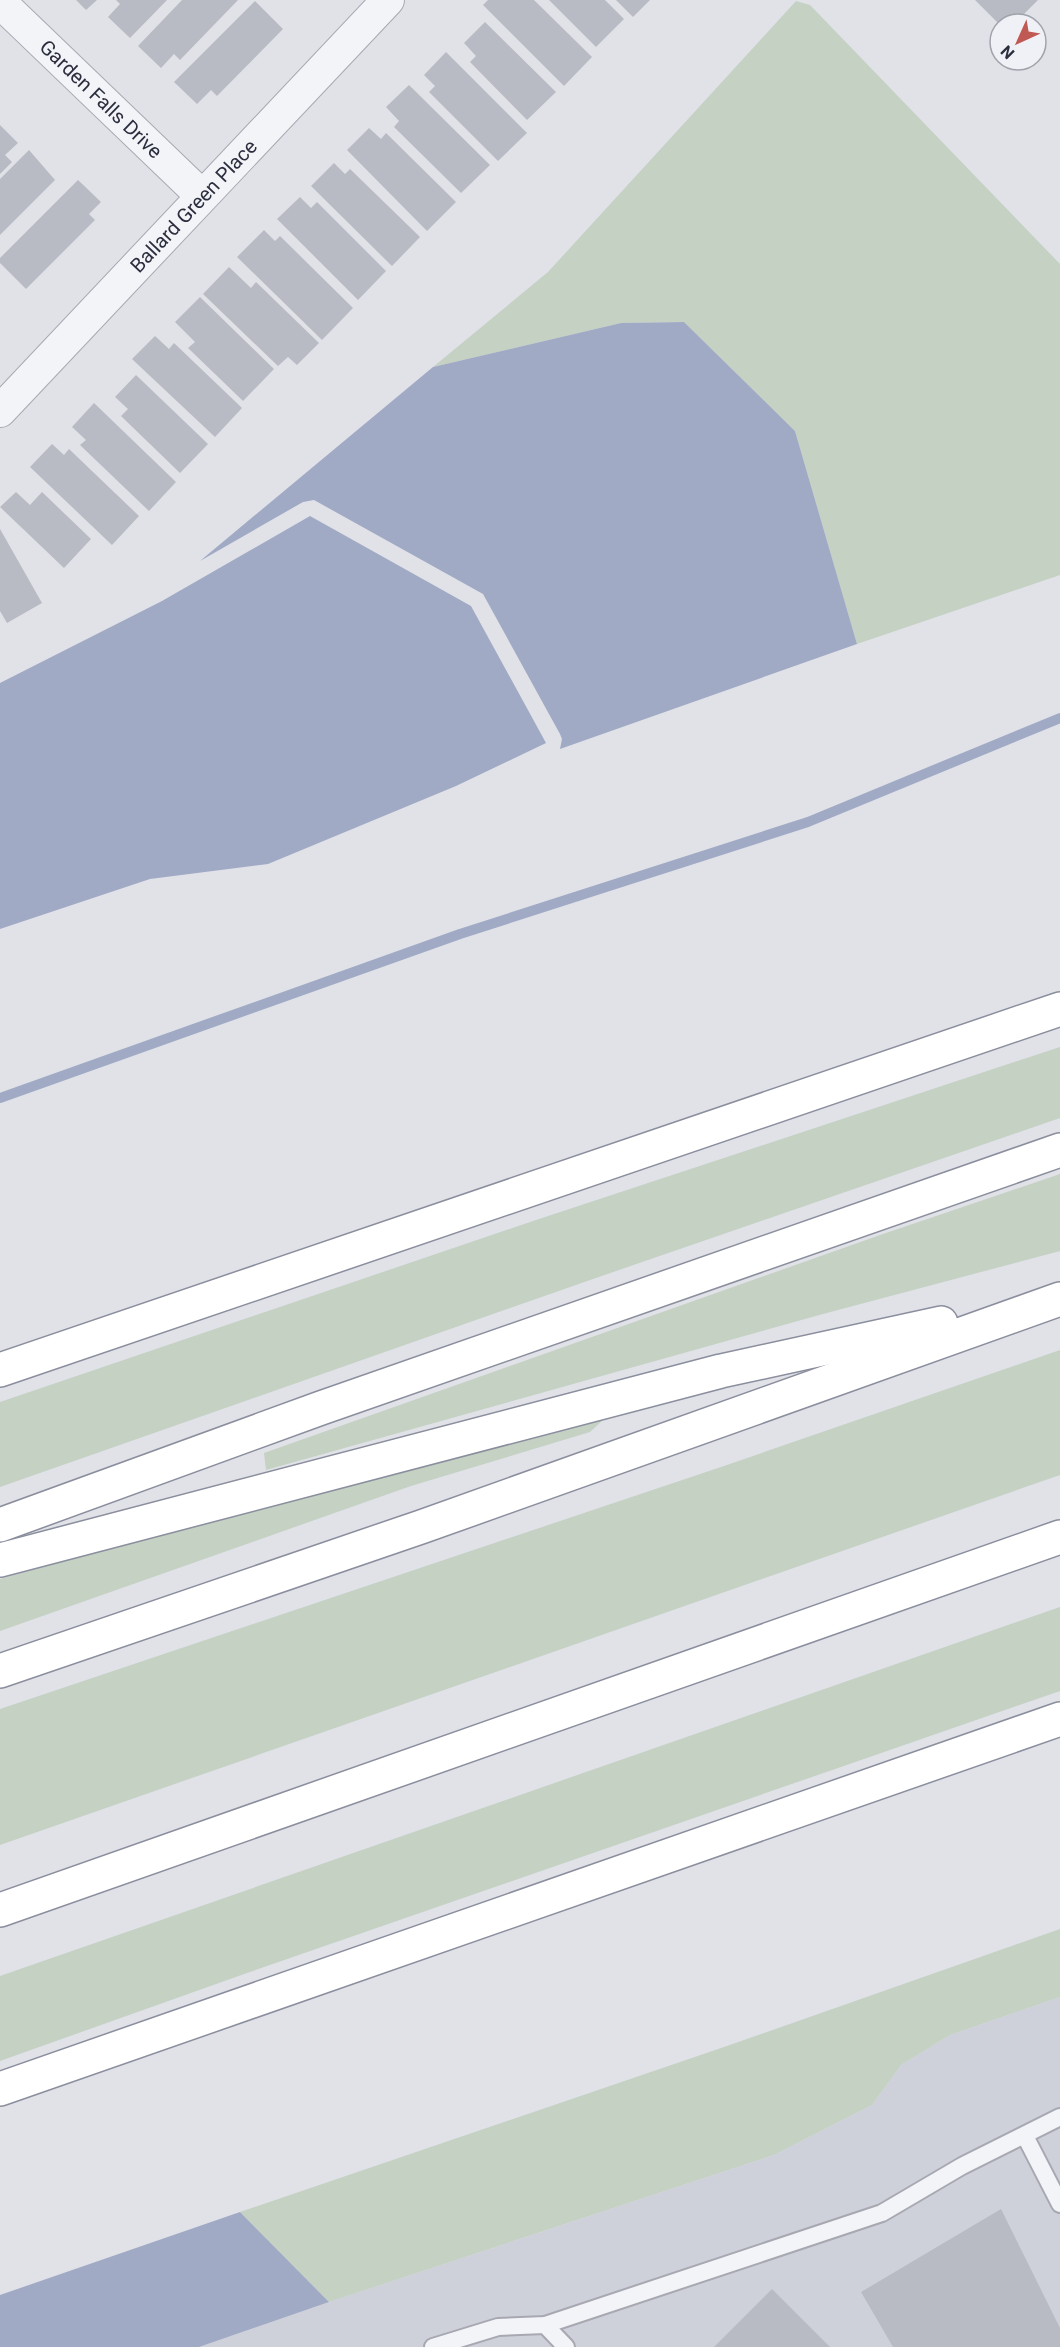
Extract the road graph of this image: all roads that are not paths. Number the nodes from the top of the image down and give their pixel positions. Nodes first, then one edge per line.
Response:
1 (387, 0) edge
2 (0, 2) edge
3 (202, 196) junction
4 (0, 411) edge
5 (1060, 1009) edge
6 (1060, 1150) edge
7 (1060, 1298) edge
8 (0, 1370) edge
9 (0, 1525) edge
10 (1060, 1537) edge
11 (0, 1560) edge
12 (0, 1671) edge
13 (1060, 1719) edge
14 (0, 1910) edge
15 (0, 2089) edge
16 (1060, 2117) edge
17 (1025, 2136) junction
18 (1060, 2204) edge
19 (545, 2325) junction
20 (433, 2347) edge
21 (566, 2347) edge

1 - 3 street, Ballard Green Place
2 - 3 street, Garden Falls Drive
3 - 4 street, Ballard Green Place
5 - 8 highway
6 - 9 highway
7 - 11 highway
7 - 12 highway
10 - 14 highway
13 - 15 highway
16 - 17 lane
17 - 18 lane
17 - 19 lane
19 - 20 lane
19 - 21 lane

